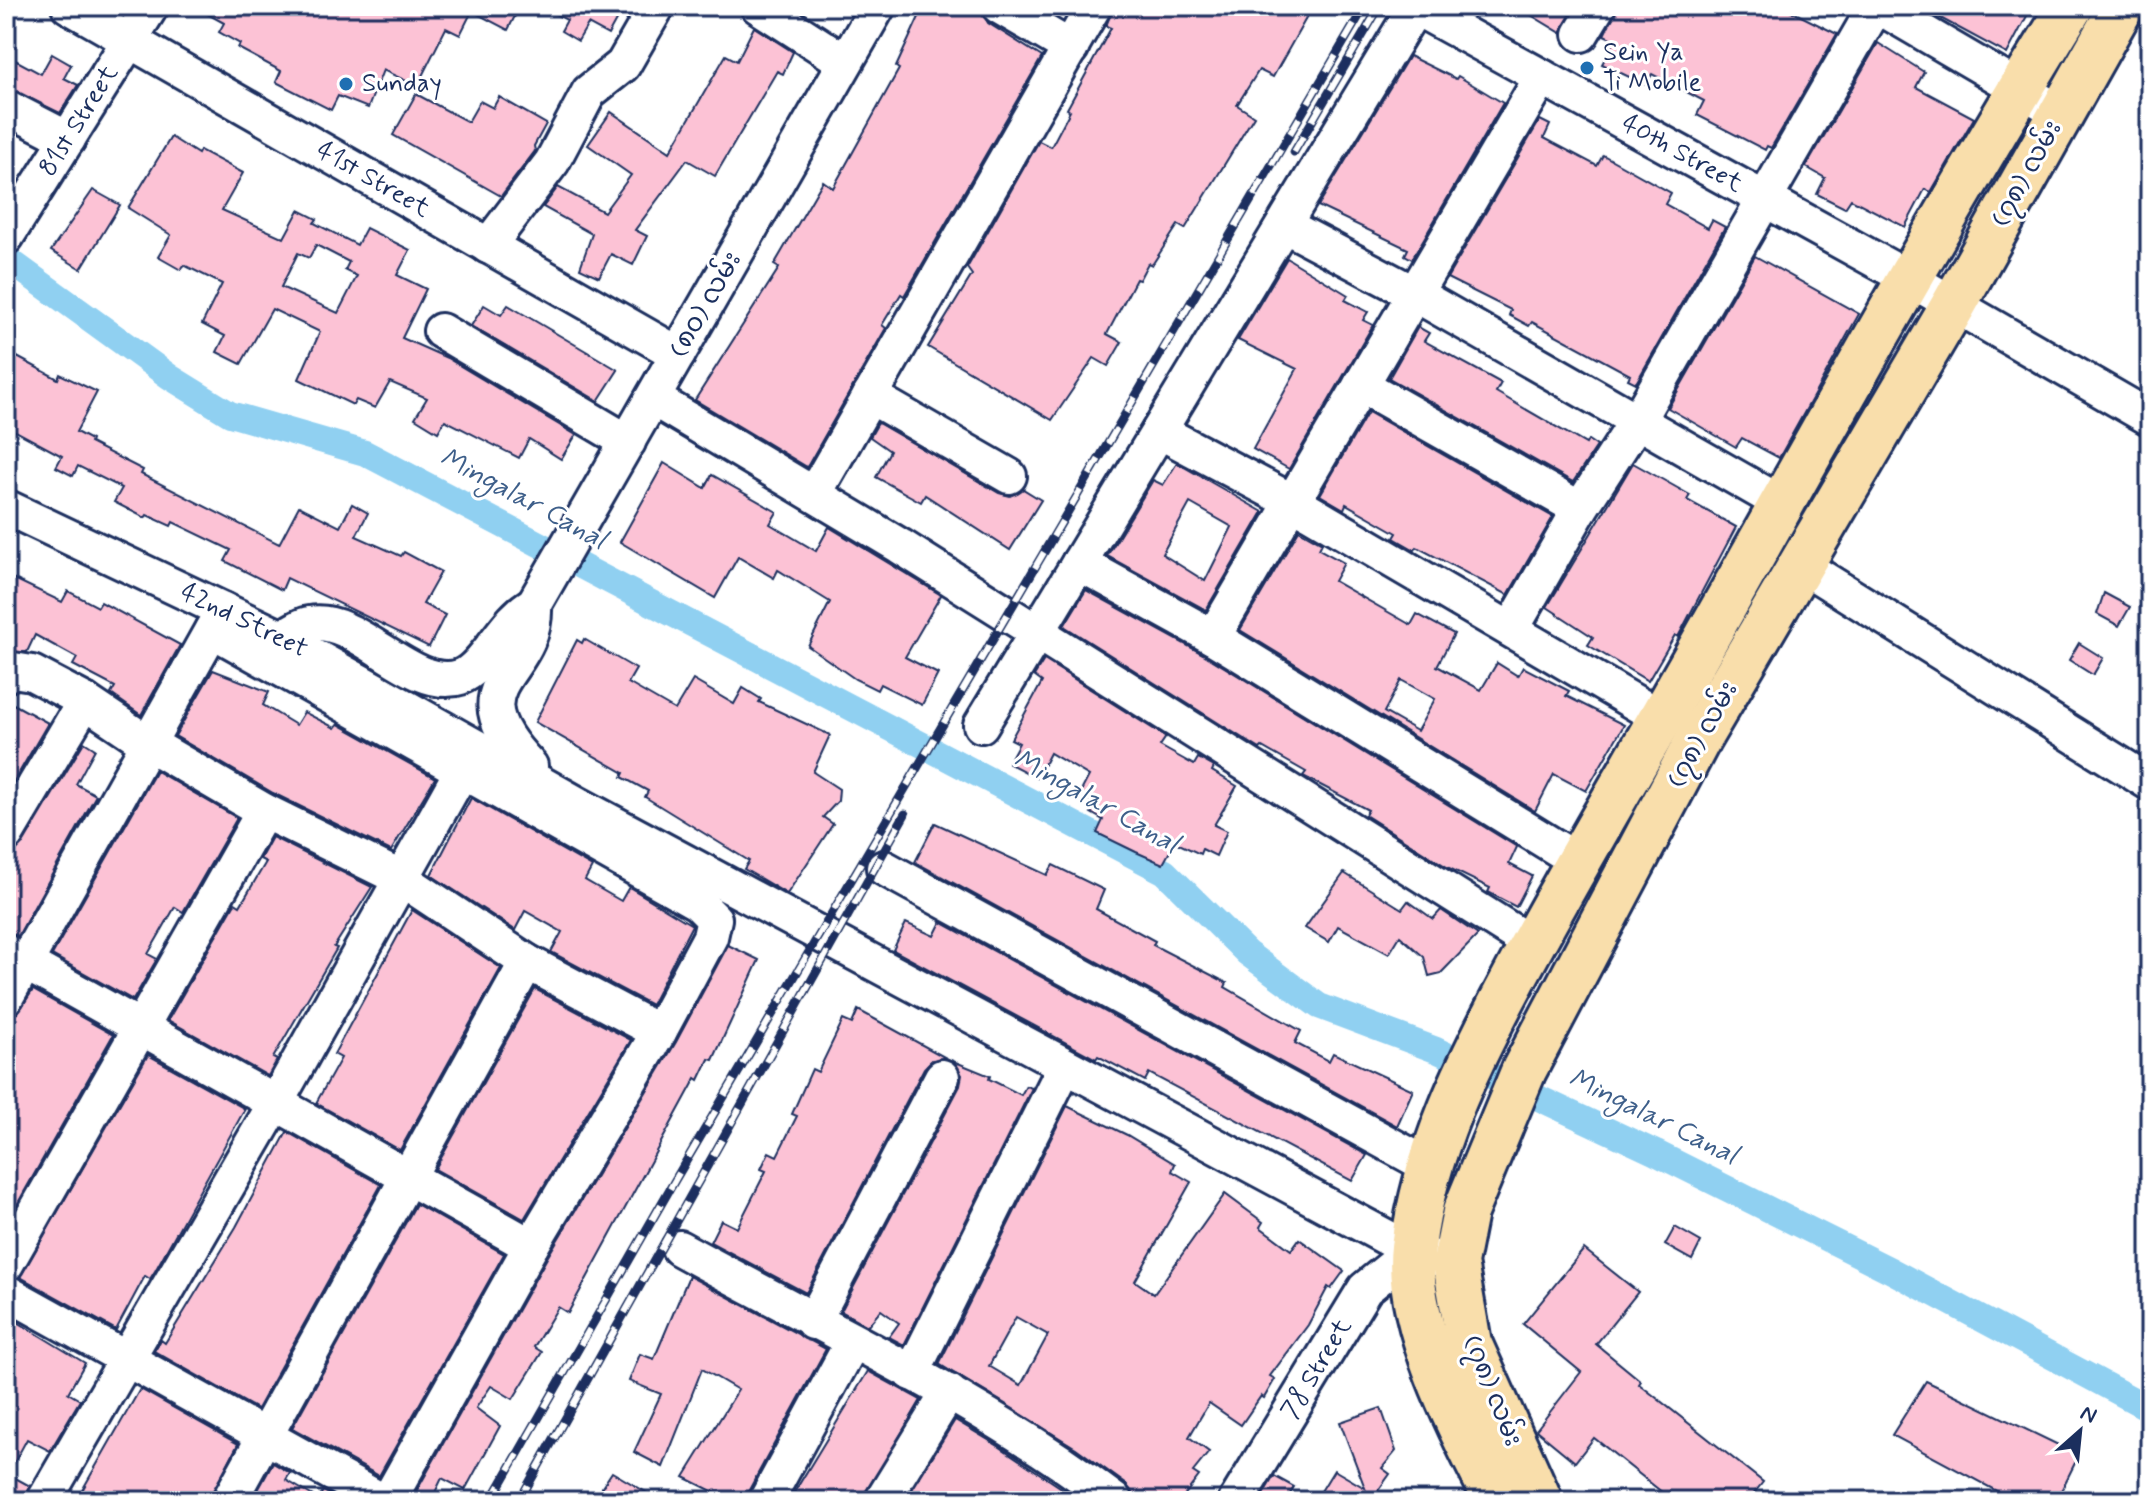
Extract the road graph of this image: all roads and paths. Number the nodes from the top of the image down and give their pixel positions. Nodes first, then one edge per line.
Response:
1 (69, 6) edge
2 (151, 6) edge
3 (657, 6) edge
4 (758, 6) edge
5 (878, 6) edge
6 (999, 6) edge
7 (1094, 6) edge
8 (1877, 6) edge
9 (2071, 6) edge
10 (2122, 6) edge
11 (1415, 7) edge
12 (129, 41) junction
13 (1071, 48) junction
14 (845, 62) junction
15 (1542, 77) junction
16 (2020, 88) junction
17 (6, 107) edge
18 (2061, 113) junction
19 (68, 139) junction
20 (1763, 199) junction
21 (1284, 225) junction
22 (7, 235) edge
23 (488, 246) junction
24 (1908, 278) junction
25 (1415, 294) junction
26 (1953, 306) junction
27 (441, 331) dead end
28 (678, 354) junction
29 (1361, 385) junction
30 (870, 396) junction
31 (654, 399) junction
32 (2150, 418) edge
33 (1637, 421) junction
34 (1159, 431) junction
35 (628, 442) junction
36 (1009, 476) dead end
37 (814, 494) junction
38 (1291, 501) junction
39 (1779, 502) junction
40 (6, 507) edge
41 (1580, 509) junction
42 (1079, 563) junction
43 (1801, 565) junction
44 (541, 589) junction
45 (218, 620) junction
46 (1512, 628) junction
47 (1036, 634) junction
48 (1213, 637) junction
49 (282, 638) junction
50 (6, 675) edge
51 (85, 701) junction
52 (1661, 718) junction
53 (981, 725) dead end
54 (149, 744) junction
55 (469, 758) junction
56 (2150, 782) edge
57 (577, 804) junction
58 (264, 811) junction
59 (6, 834) edge
60 (1578, 861) junction
61 (884, 868) dead end
62 (402, 879) junction
63 (1532, 944) junction
64 (16, 958) edge
65 (527, 962) junction
66 (6, 997) edge
67 (140, 1027) junction
68 (659, 1032) junction
69 (1064, 1068) junction
70 (942, 1077) dead end
71 (275, 1104) junction
72 (1429, 1166) junction
73 (408, 1177) junction
74 (531, 1246) junction
75 (679, 1248) dead end
76 (1412, 1251) junction
77 (1455, 1263) junction
78 (6, 1264) edge
79 (6, 1292) edge
80 (813, 1322) junction
81 (852, 1343) junction
82 (126, 1358) junction
83 (912, 1373) junction
84 (949, 1392) junction
85 (266, 1439) junction
86 (44, 1501) edge
87 (229, 1501) edge
88 (382, 1501) edge
89 (388, 1501) edge
90 (766, 1501) edge
91 (882, 1501) edge
92 (1115, 1501) edge
93 (1236, 1501) edge
94 (1497, 1501) edge
95 (1540, 1501) edge

1 - 12 street, 41st Street
2 - 12 street, 81st Street
3 - 23 street
4 - 14 street
5 - 14 street, (၈၀) လမ်း
6 - 13 street
7 - 13 street
8 - 16 street
8 - 20 street
9 - 16 main road, (၇၈) လမ်း
10 - 18 main road, (၇၈) လမ်း
11 - 15 street, 40th Street
11 - 21 street
12 - 19 street, 81st Street
12 - 23 street, 41st Street
13 - 30 street
14 - 28 street, (၈၀) လမ်း
15 - 20 street, 40th Street
15 - 25 street
16 - 18 street
16 - 24 main road, (၇၈) လမ်း
17 - 19 street
18 - 26 main road, (၇၈) လမ်း
19 - 22 street, 81st Street
20 - 24 street, 40th Street
20 - 33 street
21 - 25 street
21 - 34 street
23 - 28 street, 41st Street
24 - 26 street, 40th Street
24 - 39 main road, (၇၈) လမ်း
25 - 29 street
25 - 33 street
26 - 32 street, 40th Street
26 - 43 main road, (၇၈) လမ်း
27 - 35 street
28 - 31 street, (၈၀) လမ်း
29 - 38 street
29 - 41 street
30 - 36 street
30 - 37 street
31 - 35 street, (၈၀) လမ်း
31 - 37 street
33 - 39 street
33 - 41 street
34 - 38 street
34 - 42 street
35 - 44 street, (၈၀) လမ်း
37 - 47 street
38 - 46 street
38 - 48 street
39 - 52 main road, (၇၈) လမ်း
40 - 45 street, 42nd Street
41 - 46 street
42 - 47 street
42 - 48 street
43 - 56 street
43 - 77 main road, (၇၈) လမ်း
44 - 49 street, (၈၀) လမ်း
44 - 57 street, (၈၀) လမ်း
45 - 49 street, 42nd Street
45 - 54 street
45 - 55 street
46 - 52 street
47 - 53 street
47 - 63 street
48 - 60 street
49 - 55 street, 42nd Street
50 - 51 street
51 - 54 street
51 - 59 street
52 - 60 main road, (၇၈) လမ်း
54 - 58 street
54 - 64 street
55 - 57 street
55 - 62 street
55 - 68 street
57 - 69 street
58 - 62 street
58 - 67 street
60 - 63 main road, (၇၈) လမ်း
61 - 72 street
62 - 65 street
62 - 71 street
63 - 72 main road, (၇၈) လမ်း
64 - 66 street
64 - 67 street
65 - 68 street
65 - 73 street
67 - 71 street
67 - 78 street
68 - 74 street
69 - 76 street
69 - 83 street
70 - 80 street
71 - 73 street
71 - 82 street
72 - 76 main road, (၇၈) လမ်း
73 - 74 street
73 - 85 street
74 - 89 street
75 - 80 street
76 - 77 street
76 - 93 street, 78 Street
76 - 94 main road, (၇၈) လမ်း
77 - 95 main road, (၇၈) လမ်း
79 - 82 street
80 - 81 street
81 - 83 street
81 - 90 street
82 - 85 street
82 - 86 street
83 - 84 street
84 - 91 street
84 - 92 street
85 - 87 street
85 - 88 street

